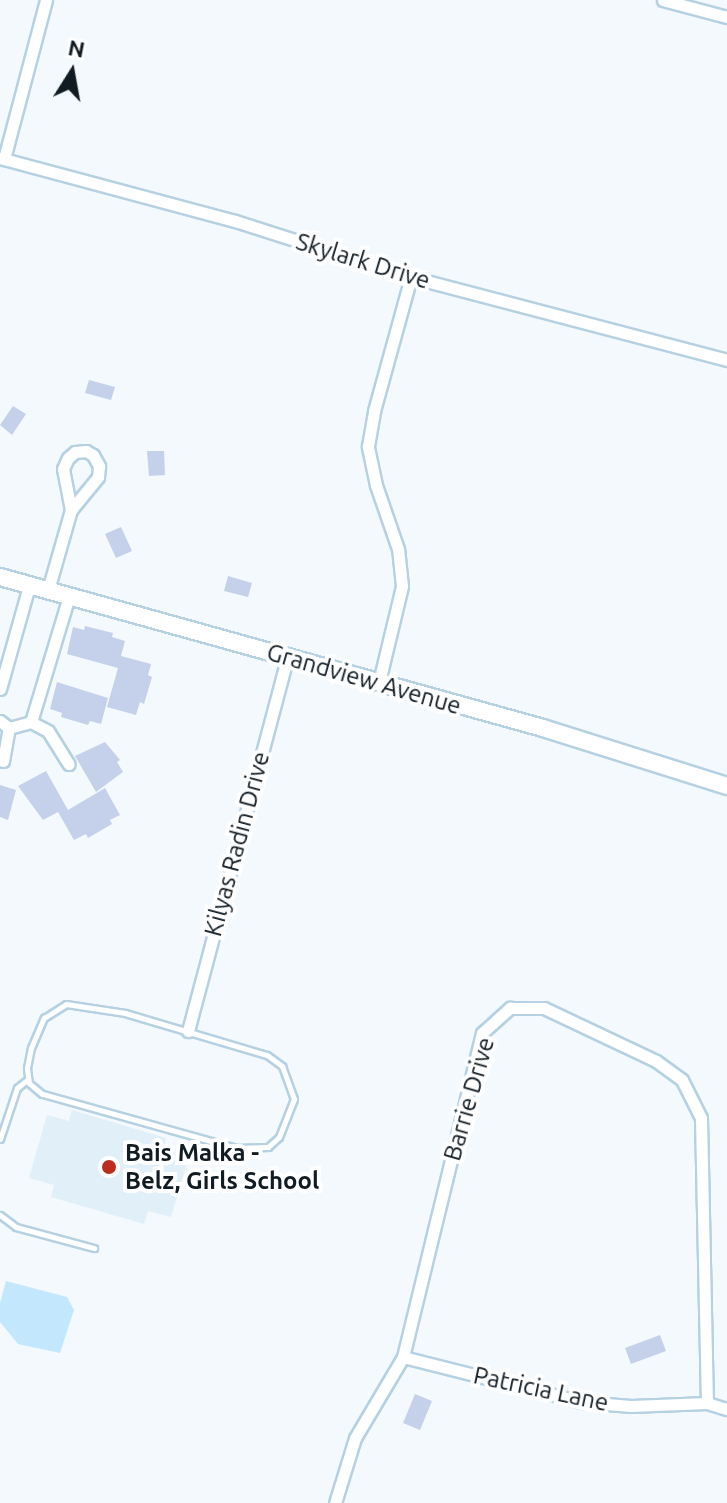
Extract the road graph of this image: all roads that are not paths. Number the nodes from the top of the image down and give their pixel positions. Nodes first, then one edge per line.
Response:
1 (46, 0) edge
2 (663, 0) edge
3 (727, 17) edge
4 (2, 159) edge
5 (411, 277) junction
6 (727, 360) edge
7 (71, 510) junction
8 (0, 577) edge
9 (29, 586) junction
10 (48, 590) junction
11 (69, 596) junction
12 (287, 658) junction
13 (379, 682) junction
14 (0, 689) edge
15 (31, 722) junction
16 (5, 724) edge
17 (3, 761) dead end
18 (69, 764) dead end
19 (727, 786) edge
20 (188, 1031) junction
21 (28, 1079) junction
22 (0, 1139) edge
23 (0, 1215) edge
24 (94, 1248) dead end
25 (403, 1357) junction
26 (707, 1403) junction
27 (727, 1409) edge
28 (335, 1503) edge

1 - 4 street
2 - 3 street
4 - 5 street, Skylark Drive
5 - 6 street, Skylark Drive
5 - 13 street
7 - 7 street
7 - 10 street
8 - 9 street, Grandview Avenue
9 - 10 street, Grandview Avenue
9 - 14 street
10 - 11 street, Grandview Avenue
11 - 12 street, Grandview Avenue
11 - 15 street
12 - 13 street, Grandview Avenue
12 - 20 street, Kilyas Radin Drive
13 - 19 street, Grandview Avenue
15 - 16 street
15 - 18 street
16 - 17 street
20 - 21 lane
20 - 21 lane
21 - 22 lane
23 - 24 lane
25 - 26 street, Patricia Lane
25 - 26 street, Barrie Drive
25 - 28 street, Barrie Drive
26 - 27 street, Patricia Lane

